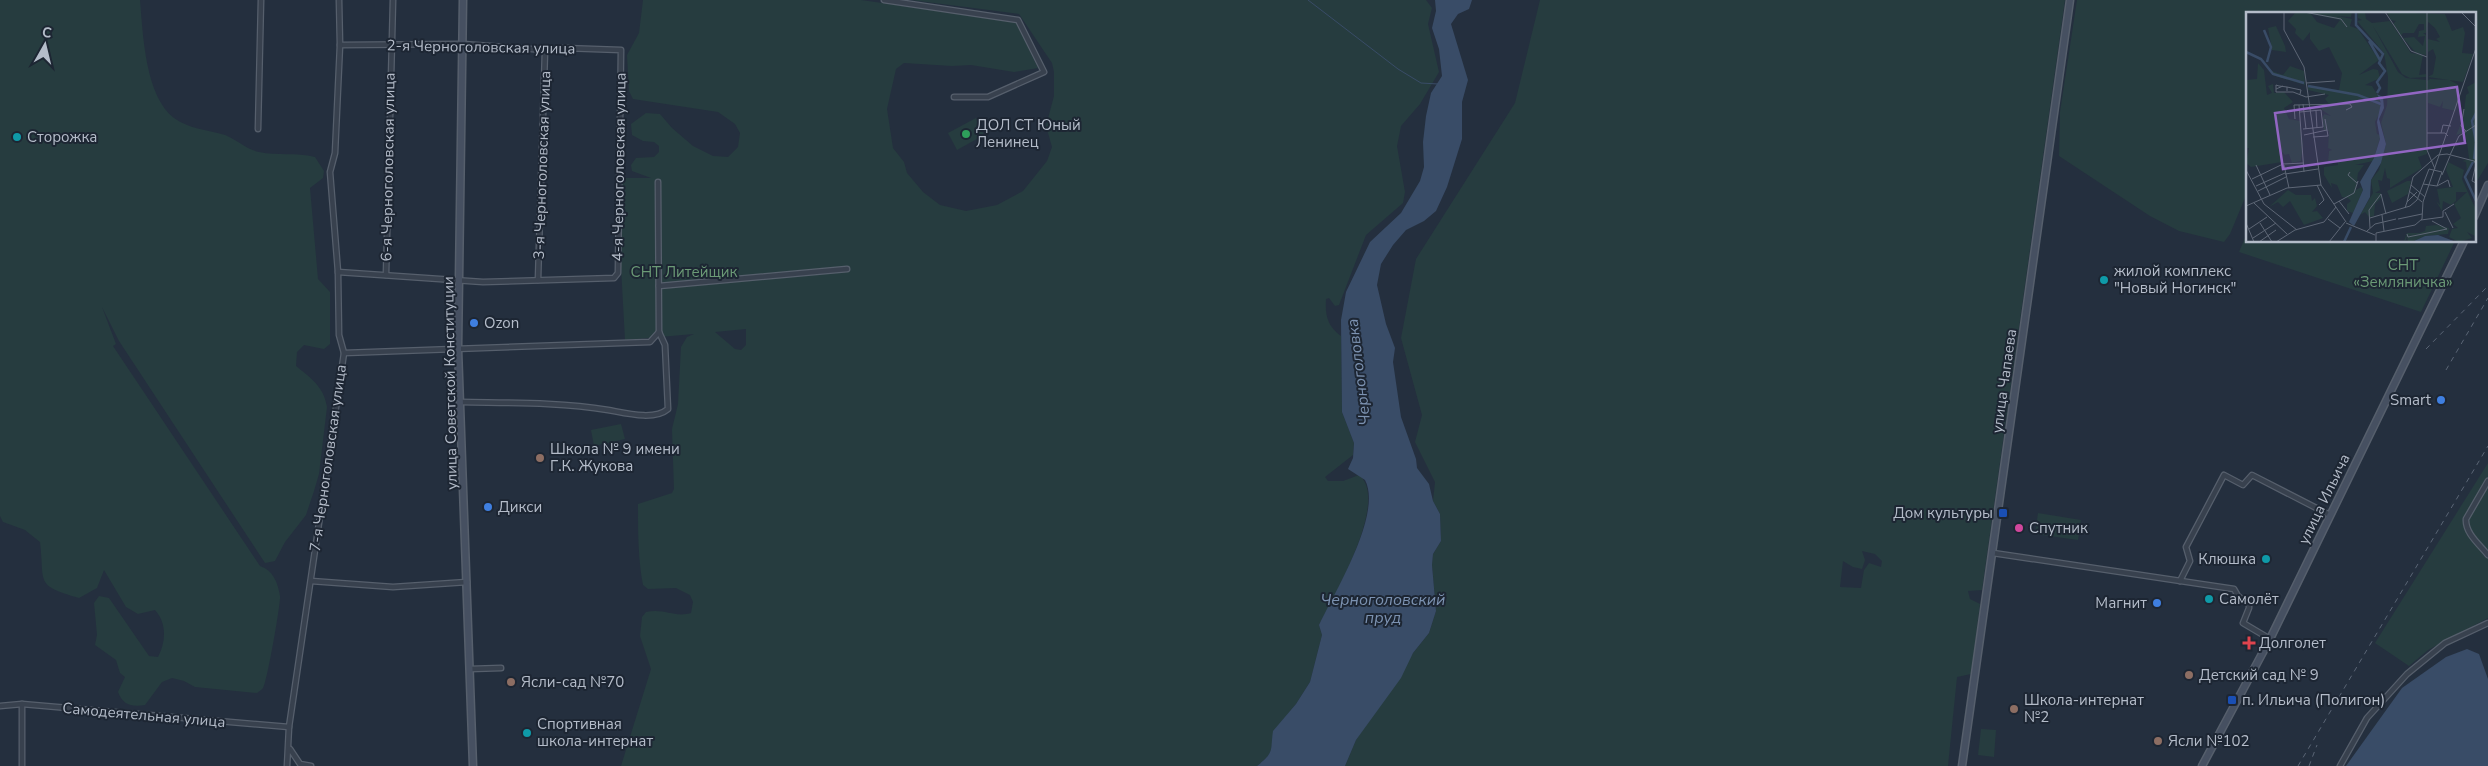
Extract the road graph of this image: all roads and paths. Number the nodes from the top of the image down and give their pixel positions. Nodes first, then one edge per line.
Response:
1 (261, 0) edge
2 (339, 0) edge
3 (393, 0) edge
4 (463, 0) edge
5 (884, 0) edge
6 (2070, 0) edge
7 (463, 44) junction
8 (340, 45) junction
9 (391, 45) junction
10 (545, 50) junction
11 (621, 50) joint
12 (954, 97) dead end
13 (258, 129) dead end
14 (658, 182) dead end
15 (2488, 185) edge
16 (2476, 212) edge
17 (2464, 242) edge
18 (847, 269) dead end
19 (338, 272) junction
20 (386, 275) junction
21 (459, 280) junction
22 (538, 280) junction
23 (660, 286) junction
24 (659, 332) junction
25 (458, 349) junction
26 (344, 353) junction
27 (461, 402) junction
28 (2488, 481) edge
29 (2330, 515) junction
30 (1993, 553) junction
31 (2488, 555) edge
32 (311, 581) junction
33 (2180, 581) junction
34 (467, 582) junction
35 (2488, 623) edge
36 (2270, 639) junction
37 (501, 668) dead end
38 (470, 669) junction
39 (22, 704) junction
40 (0, 706) edge
41 (289, 726) junction
42 (290, 749) junction
43 (22, 766) edge
44 (287, 766) edge
45 (311, 766) edge
46 (473, 766) edge
47 (1962, 766) edge
48 (2202, 766) edge
49 (2340, 766) edge

1 - 13 street
2 - 8 street, 7-я Черноголовская улица
3 - 9 street, 6-я Черноголовская улица
4 - 7 street, улица Советской Конституции
5 - 12 street
6 - 30 street, улица Чапаева
7 - 9 street, 2-я Черноголовская улица
7 - 10 street, 2-я Черноголовская улица
7 - 21 street, улица Советской Конституции
8 - 9 street, 2-я Черноголовская улица
8 - 19 street, 7-я Черноголовская улица
9 - 20 street, 6-я Черноголовская улица
10 - 11 street, 2-я Черноголовская улица
10 - 22 street, 3-я Черноголовская улица
11 - 22 street, 4-я Черноголовская улица
14 - 23 street
15 - 16 street
17 - 29 street, улица Ильича
18 - 23 street
19 - 20 street
19 - 26 street, 7-я Черноголовская улица
20 - 21 street
21 - 22 street
21 - 25 street, улица Советской Конституции
23 - 24 street
24 - 25 street
24 - 27 street
25 - 26 street
25 - 27 street, улица Советской Конституции
26 - 32 street, 7-я Черноголовская улица
27 - 34 street, улица Советской Конституции
28 - 31 street
29 - 33 street
29 - 36 street, улица Ильича
30 - 33 street
30 - 47 street, улица Чапаева
32 - 34 street
32 - 41 street, 7-я Черноголовская улица
33 - 36 street
34 - 38 street, улица Советской Конституции
35 - 49 street
36 - 48 street, улица Ильича
37 - 38 street
38 - 46 street, улица Советской Конституции
39 - 40 street, Самодеятельная улица
39 - 41 street, Самодеятельная улица
39 - 43 street
41 - 42 street, 7-я Черноголовская улица
42 - 44 street, 7-я Черноголовская улица
42 - 45 street

